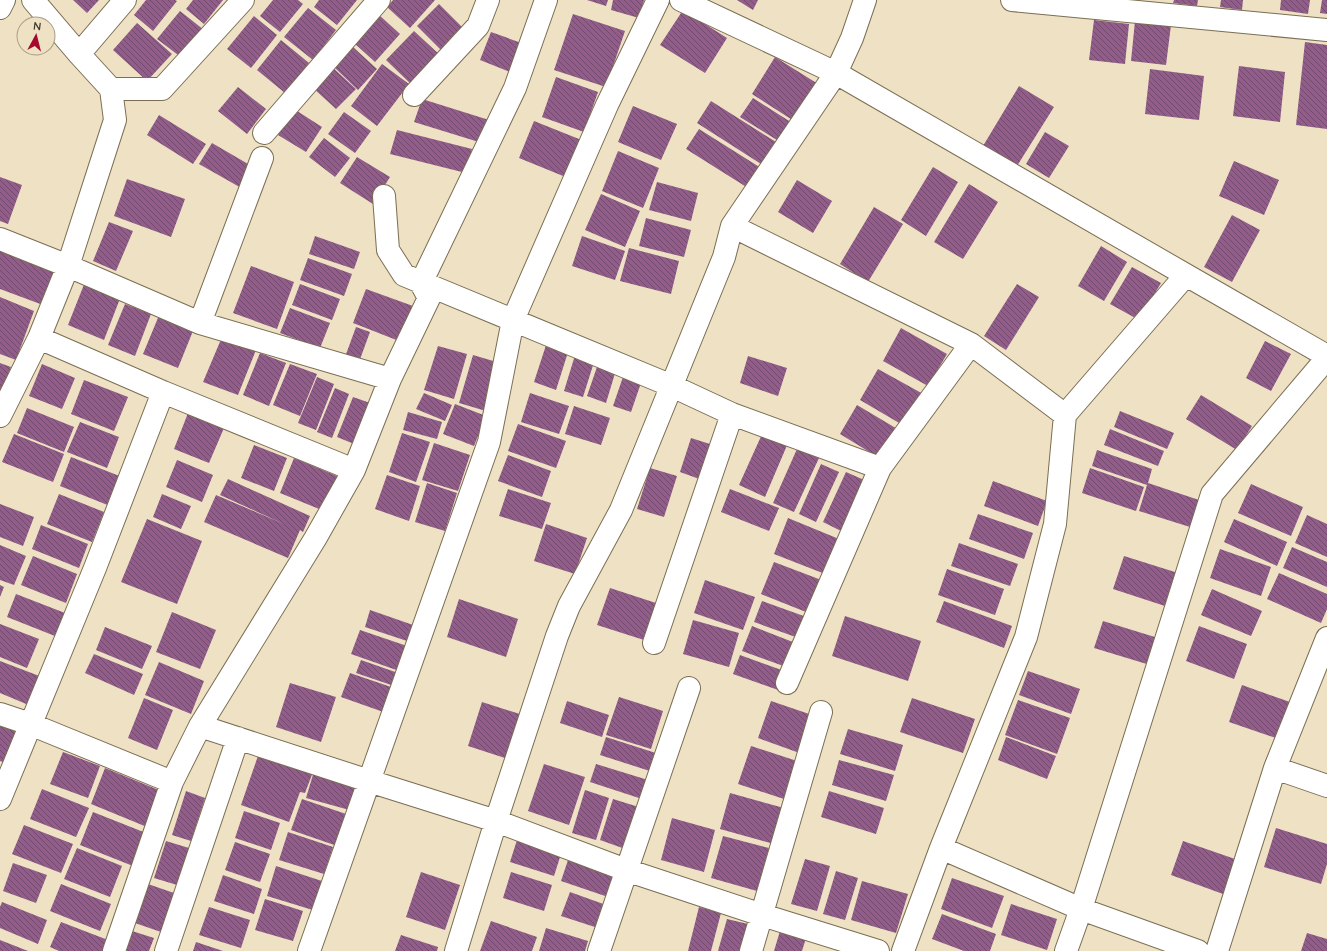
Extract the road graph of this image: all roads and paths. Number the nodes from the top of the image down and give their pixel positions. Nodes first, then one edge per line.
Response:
1 (4, 0) edge
2 (33, 0) edge
3 (125, 0) edge
4 (243, 0) edge
5 (379, 0) edge
6 (488, 0) edge
7 (546, 0) edge
8 (658, 0) edge
9 (681, 0) edge
10 (865, 0) edge
11 (1012, 0) edge
12 (0, 8) edge
13 (1327, 30) edge
14 (79, 54) junction
15 (836, 74) junction
16 (111, 89) junction
17 (414, 95) dead end
18 (264, 133) dead end
19 (262, 158) dead end
20 (384, 196) dead end
21 (732, 226) junction
22 (0, 239) edge
23 (68, 266) junction
24 (1186, 275) junction
25 (421, 283) junction
26 (513, 320) junction
27 (200, 323) junction
28 (39, 338) junction
29 (971, 344) junction
30 (1327, 357) edge
31 (390, 378) junction
32 (672, 386) junction
33 (163, 392) junction
34 (732, 414) junction
35 (1065, 415) junction
36 (0, 416) edge
37 (880, 468) junction
38 (354, 470) junction
39 (1327, 638) edge
40 (654, 643) dead end
41 (787, 683) dead end
42 (689, 688) dead end
43 (821, 712) dead end
44 (0, 714) edge
45 (30, 724) junction
46 (200, 726) junction
47 (238, 738) junction
48 (1275, 768) junction
49 (369, 781) junction
50 (172, 782) junction
51 (1327, 786) edge
52 (0, 799) edge
53 (496, 820) junction
54 (941, 848) junction
55 (626, 870) junction
56 (1081, 909) junction
57 (762, 915) junction
58 (114, 951) edge
59 (166, 951) edge
60 (309, 951) edge
61 (456, 951) edge
62 (600, 951) edge
63 (751, 951) edge
64 (878, 951) edge
65 (903, 951) edge
66 (1066, 951) edge
67 (1198, 951) edge
68 (1217, 951) edge

1 - 12 street
2 - 14 street
3 - 14 street
4 - 16 street
5 - 18 street
6 - 17 street
7 - 25 street
8 - 26 street
9 - 15 street
10 - 15 street
11 - 13 street
14 - 16 street
15 - 21 street
15 - 24 street
16 - 23 street
19 - 27 street
20 - 25 street
21 - 29 street
21 - 32 street
22 - 23 street
23 - 27 street
23 - 28 street
24 - 30 street
24 - 35 street
25 - 26 street
25 - 31 street
26 - 32 street
26 - 49 street
27 - 31 street
28 - 33 street
28 - 36 street
29 - 35 street
29 - 37 street
30 - 56 street
31 - 38 street
32 - 34 street
32 - 53 street
33 - 38 street
33 - 45 street
34 - 37 street
34 - 40 street
35 - 54 street
37 - 41 street
38 - 46 street
39 - 48 street
42 - 55 street
43 - 57 street
44 - 45 street
45 - 50 street
45 - 52 street
46 - 47 street
46 - 50 street
47 - 49 street
47 - 59 street
48 - 51 street
48 - 68 street
49 - 53 street
49 - 60 street
50 - 58 street
53 - 55 street
53 - 61 street
54 - 56 street
54 - 65 street
55 - 57 street
55 - 62 street
56 - 66 street
56 - 67 street
57 - 63 street
57 - 64 street

